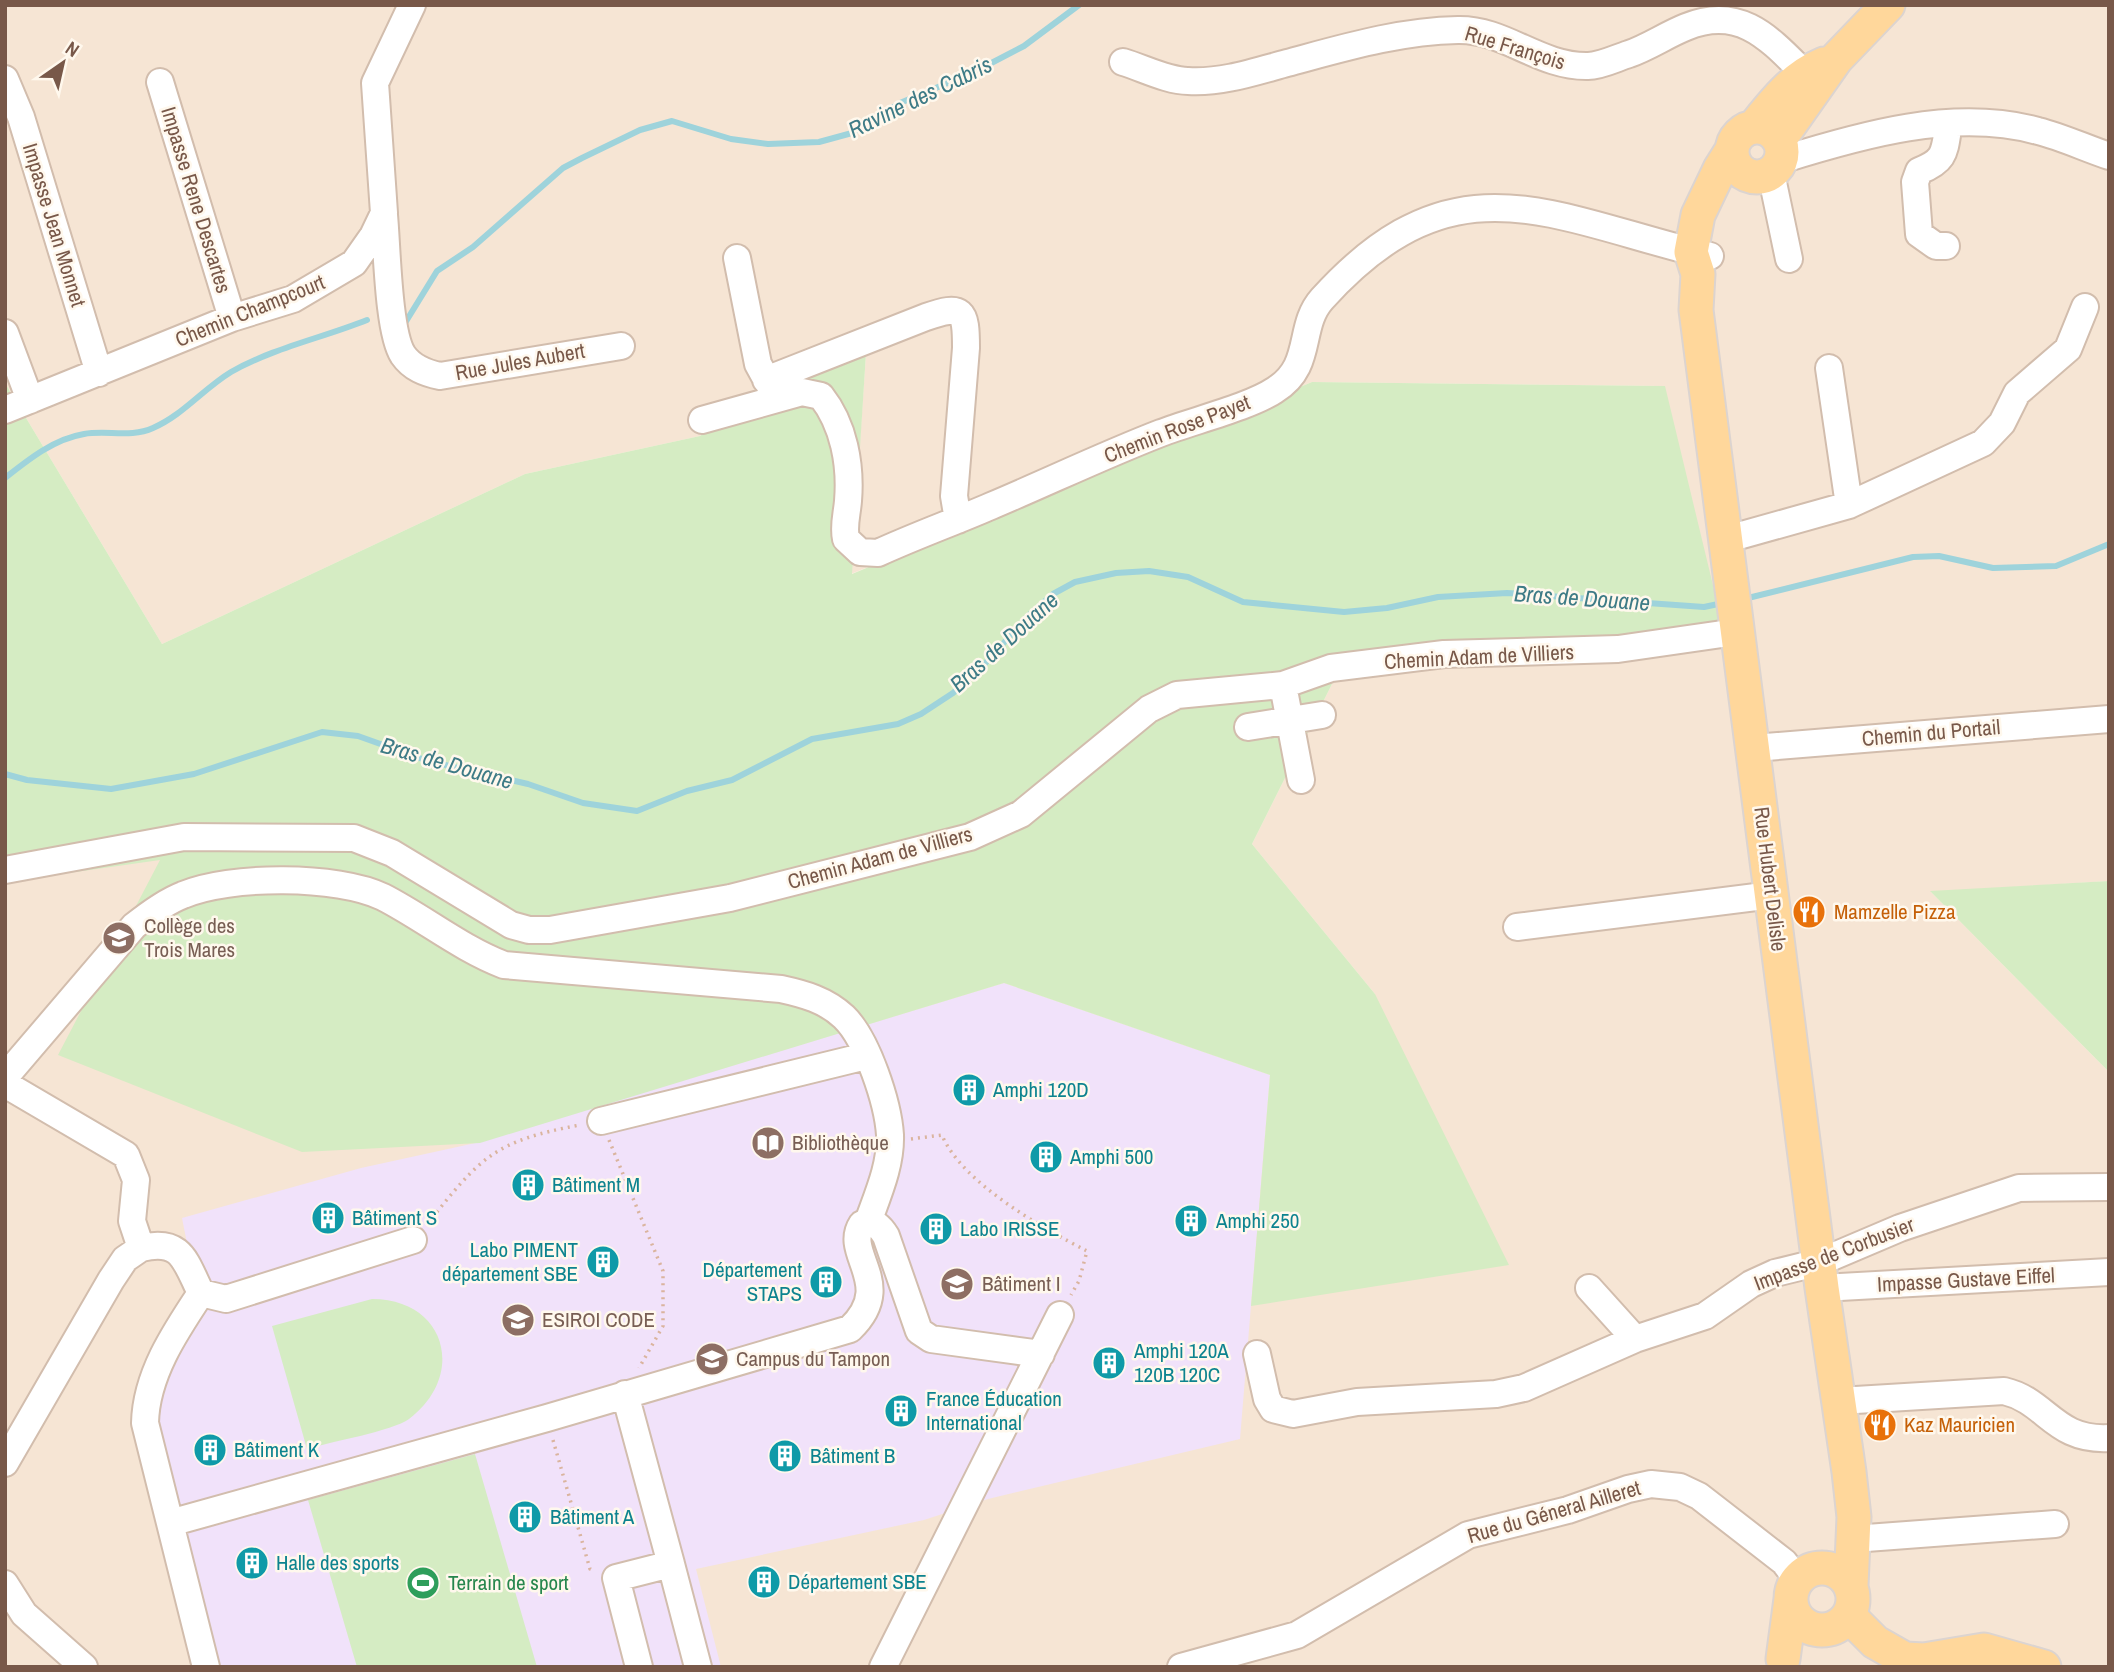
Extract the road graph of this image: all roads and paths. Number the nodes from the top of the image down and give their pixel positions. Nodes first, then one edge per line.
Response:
1 (412, 5) edge
2 (1888, 5) edge
3 (1836, 59) junction
4 (1123, 62) dead end
5 (1804, 73) junction
6 (5, 79) edge
7 (160, 82) dead end
8 (1949, 124) junction
9 (1761, 154) junction
10 (2109, 156) edge
11 (384, 213) junction
12 (1946, 246) dead end
13 (737, 258) dead end
14 (1789, 259) dead end
15 (1700, 260) junction
16 (2085, 307) dead end
17 (232, 318) junction
18 (5, 333) edge
19 (621, 346) dead end
20 (1829, 368) dead end
21 (99, 373) junction
22 (772, 390) junction
23 (30, 400) junction
24 (5, 410) edge
25 (702, 420) dead end
26 (1849, 505) junction
27 (958, 520) junction
28 (1726, 551) junction
29 (1736, 627) junction
30 (1283, 685) junction
31 (1322, 715) dead end
32 (2109, 719) edge
33 (1290, 721) junction
34 (1248, 727) dead end
35 (1754, 748) junction
36 (1301, 780) dead end
37 (5, 870) edge
38 (1772, 895) junction
39 (1517, 927) dead end
40 (866, 1055) junction
41 (5, 1077) edge
42 (5, 1084) edge
43 (601, 1121) junction
44 (890, 1136) junction
45 (2109, 1187) edge
46 (868, 1222) junction
47 (414, 1240) joint
48 (141, 1248) junction
49 (2109, 1272) edge
50 (1821, 1275) junction
51 (1589, 1288) dead end
52 (201, 1293) junction
53 (1060, 1315) joint
54 (1635, 1339) junction
55 (1041, 1354) junction
56 (1257, 1354) dead end
57 (625, 1394) junction
58 (1839, 1401) junction
59 (547, 1418) junction
60 (2109, 1438) edge
61 (5, 1463) edge
62 (1850, 1483) junction
63 (170, 1523) junction
64 (2055, 1524) dead end
65 (1853, 1539) junction
66 (671, 1564) junction
67 (616, 1578) junction
68 (1797, 1584) junction
69 (6, 1587) edge
70 (1841, 1611) junction
71 (1780, 1663) edge
72 (84, 1667) edge
73 (206, 1667) edge
74 (639, 1667) edge
75 (698, 1667) edge
76 (883, 1667) edge
77 (1181, 1667) edge
78 (2044, 1667) edge

1 - 11 street
2 - 3 main road, Rue Hubert Delisle
3 - 5 main road, Rue Hubert Delisle
3 - 9 main road, Rue Hubert Delisle
4 - 5 street, Rue François
5 - 9 main road, Rue Hubert Delisle
6 - 21 street, Impasse Jean Monnet
7 - 17 street, Impasse Rene Descartes
8 - 9 street
8 - 10 street
8 - 12 street
9 - 14 street
9 - 15 main road, Rue Hubert Delisle
11 - 17 street, Chemin Champcourt
11 - 19 street, Rue Jules Aubert
13 - 22 street
15 - 27 street, Chemin Rose Payet
15 - 28 main road, Rue Hubert Delisle
16 - 26 street
17 - 21 street, Chemin Champcourt
18 - 23 street
20 - 26 street
21 - 23 street, Chemin Champcourt
22 - 25 street, Chemin Rose Payet
22 - 27 street, Chemin Rose Payet
22 - 27 street
23 - 24 street, Chemin Champcourt
26 - 28 street
28 - 29 main road, Rue Hubert Delisle
29 - 30 street, Chemin Adam de Villiers
29 - 35 main road, Rue Hubert Delisle
30 - 33 street
30 - 37 street, Chemin Adam de Villiers
31 - 33 street
32 - 35 street, Chemin du Portail
33 - 34 street
33 - 36 street
35 - 38 main road, Rue Hubert Delisle
38 - 39 street
38 - 50 main road, Rue Hubert Delisle
40 - 41 street
40 - 43 street
40 - 44 street
42 - 48 street
43 - 47 path
43 - 57 path
44 - 46 street
44 - 53 path
45 - 50 street, Impasse de Corbusier
46 - 55 street
46 - 57 street
47 - 52 street
48 - 52 street
48 - 61 street
49 - 50 street, Impasse Gustave Eiffel
50 - 54 street, Impasse de Corbusier
50 - 58 main road, Rue Hubert Delisle
51 - 54 street
52 - 63 street
53 - 55 street
54 - 56 street, Impasse de Corbusier
55 - 76 street
57 - 59 street
57 - 66 street
58 - 60 street
58 - 62 main road, Rue Hubert Delisle
59 - 63 street
59 - 67 path
62 - 65 main road, Rue Hubert Delisle
62 - 68 main road, Rue Hubert Delisle
63 - 73 street
64 - 65 street
65 - 70 main road, Rue Hubert Delisle
66 - 67 street
66 - 75 street
67 - 74 street
68 - 70 main road
68 - 70 main road
68 - 71 main road
68 - 77 street, Rue du Géneral Ailleret
69 - 72 street
70 - 71 main road
70 - 78 main road

